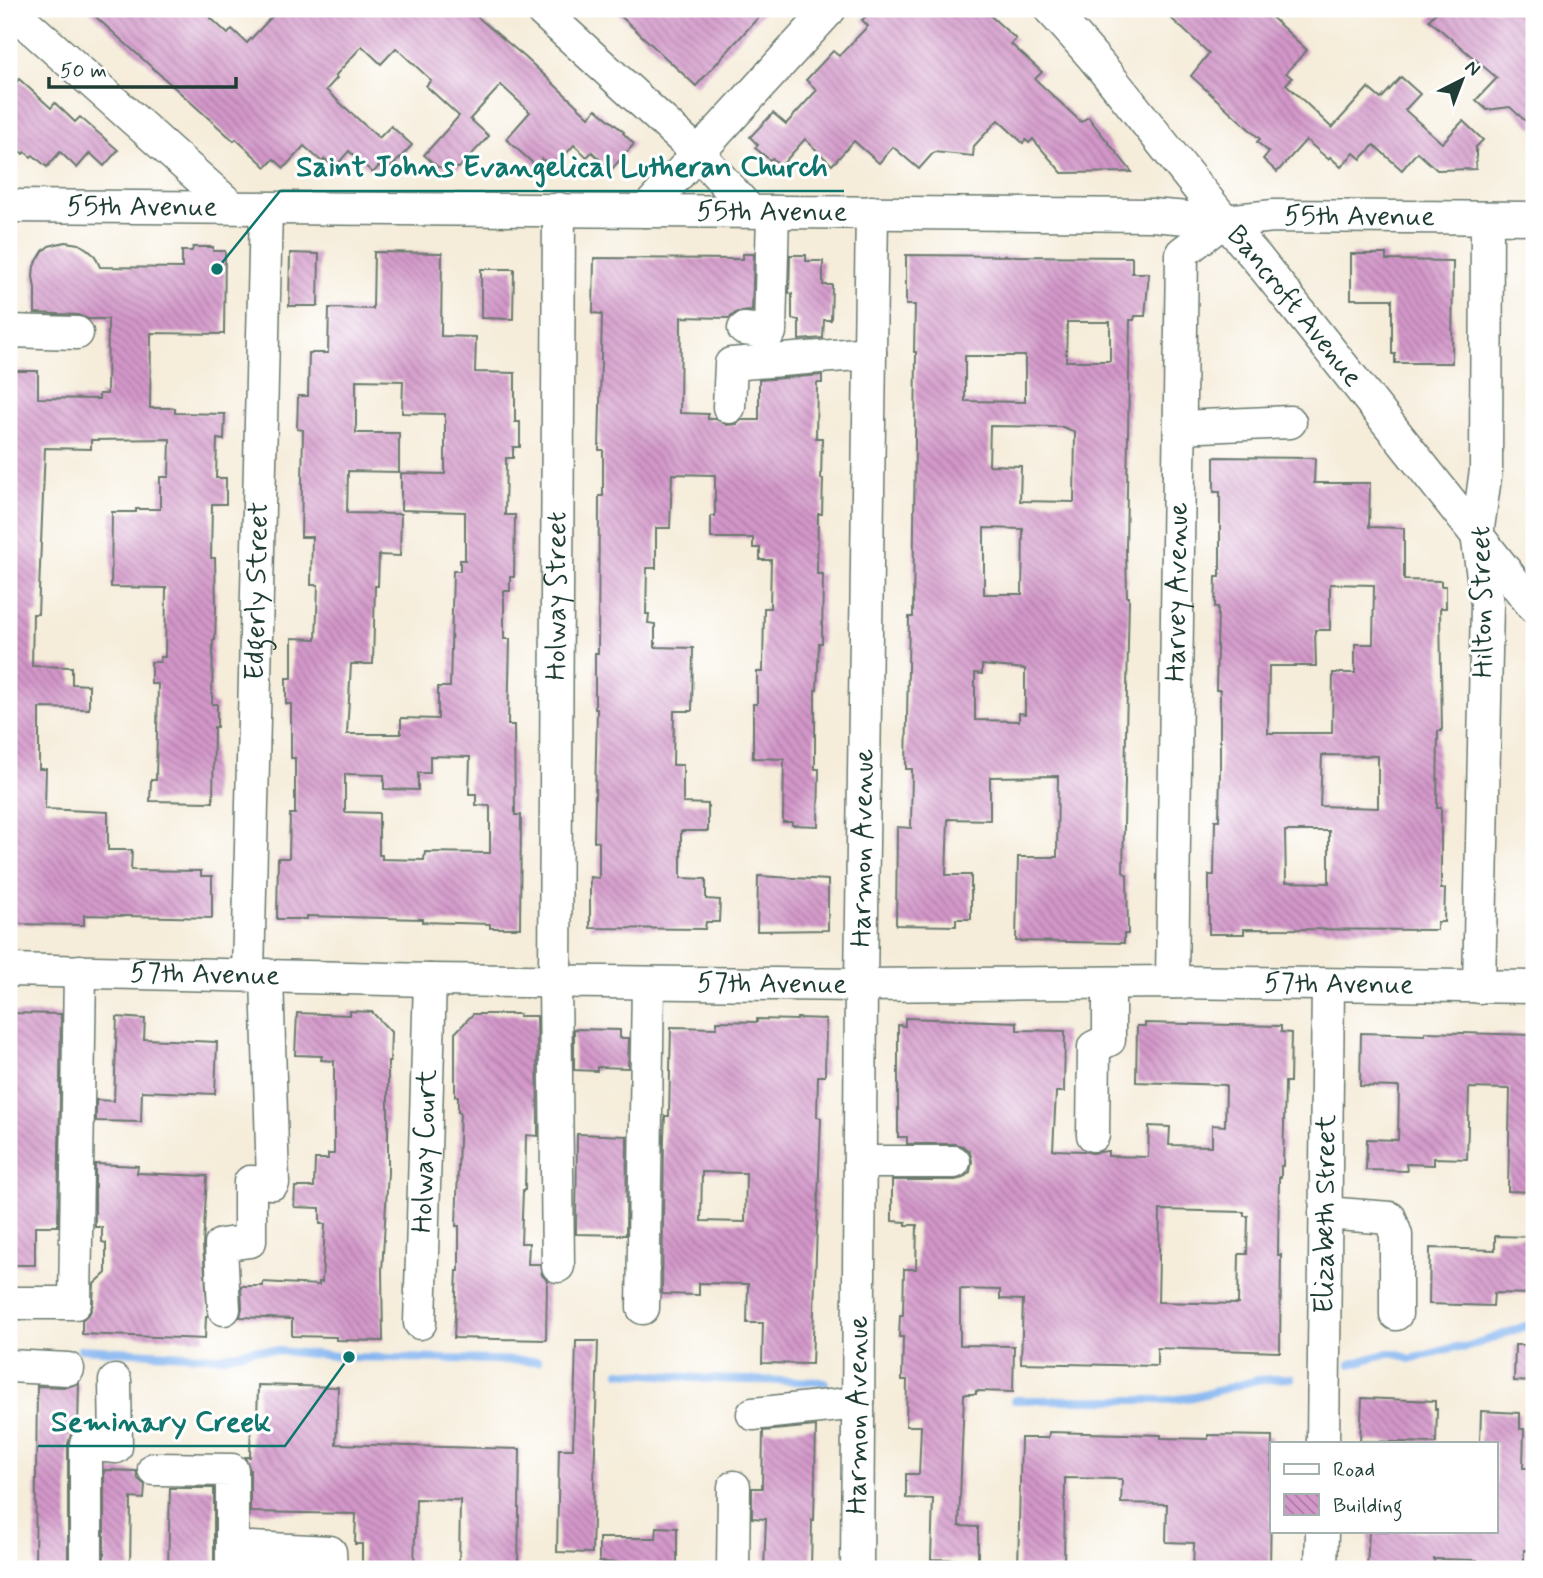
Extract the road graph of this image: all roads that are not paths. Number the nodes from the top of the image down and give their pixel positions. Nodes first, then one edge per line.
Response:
1 (9, 9) edge
2 (540, 9) edge
3 (830, 9) edge
4 (1050, 9) edge
5 (699, 154) junction
6 (9, 206) edge
7 (232, 207) junction
8 (266, 209) junction
9 (559, 209) junction
10 (645, 211) junction
11 (762, 211) junction
12 (872, 212) junction
13 (1487, 218) junction
14 (1534, 218) edge
15 (1224, 221) junction
16 (744, 329) dead end
17 (9, 331) edge
18 (76, 333) dead end
19 (870, 353) junction
20 (729, 407) dead end
21 (1290, 422) dead end
22 (1180, 428) junction
23 (1478, 535) junction
24 (1534, 607) edge
25 (9, 970) edge
26 (80, 971) junction
27 (257, 975) junction
28 (430, 979) junction
29 (555, 982) junction
30 (1172, 982) junction
31 (648, 983) junction
32 (1109, 983) junction
33 (861, 985) junction
34 (1328, 985) junction
35 (1479, 986) junction
36 (1534, 987) edge
37 (1093, 1135) dead end
38 (860, 1162) junction
39 (954, 1163) dead end
40 (1325, 1213) junction
41 (558, 1266) dead end
42 (9, 1303) edge
43 (643, 1308) dead end
44 (224, 1309) dead end
45 (1396, 1314) dead end
46 (420, 1323) dead end
47 (9, 1366) edge
48 (68, 1369) dead end
49 (114, 1381) dead end
50 (858, 1402) junction
51 (753, 1414) dead end
52 (1323, 1442) edge
53 (154, 1469) dead end
54 (734, 1487) dead end
55 (1322, 1532) edge
56 (241, 1558) edge
57 (86, 1569) edge
58 (331, 1569) edge
59 (733, 1569) edge
60 (856, 1569) edge
61 (1321, 1569) edge

1 - 7 street
2 - 5 street
3 - 5 street
4 - 15 street, Bancroft Avenue
5 - 10 street
5 - 11 street
6 - 7 street, 55th Avenue
7 - 8 street, 55th Avenue
8 - 9 street, 55th Avenue
8 - 27 street, Edgerly Street
9 - 10 street, 55th Avenue
9 - 29 street, Holway Street
10 - 11 street, 55th Avenue
11 - 12 street, 55th Avenue
11 - 16 street
12 - 15 street, 55th Avenue
12 - 19 street, Harmon Avenue
13 - 14 street, 55th Avenue
13 - 15 street, 55th Avenue
13 - 23 street, Hilton Street
15 - 22 street, Harvey Avenue
15 - 23 street, Bancroft Avenue
17 - 18 street
19 - 20 street
19 - 33 street, Harmon Avenue
21 - 22 street
22 - 30 street, Harvey Avenue
23 - 24 street, Bancroft Avenue
23 - 35 street, Hilton Street
25 - 26 street, 57th Avenue
26 - 27 street, 57th Avenue
26 - 42 street
27 - 28 street, 57th Avenue
27 - 44 street, Edgerly Street
28 - 29 street, 57th Avenue
28 - 46 street, Holway Court
29 - 31 street, 57th Avenue
29 - 41 street, Holway Street
30 - 32 street, 57th Avenue
30 - 34 street, 57th Avenue
31 - 33 street, 57th Avenue
31 - 43 street
32 - 33 street, 57th Avenue
32 - 37 street
33 - 38 street, Harmon Avenue
34 - 35 street, 57th Avenue
34 - 40 street, Elizabeth Street
35 - 36 street, 57th Avenue
38 - 39 street
38 - 50 street, Harmon Avenue
40 - 45 street
40 - 52 street, Elizabeth Street
47 - 48 street
49 - 57 street
50 - 51 street
50 - 60 street, Harmon Avenue
53 - 56 street
54 - 59 street
55 - 61 street
56 - 58 street

